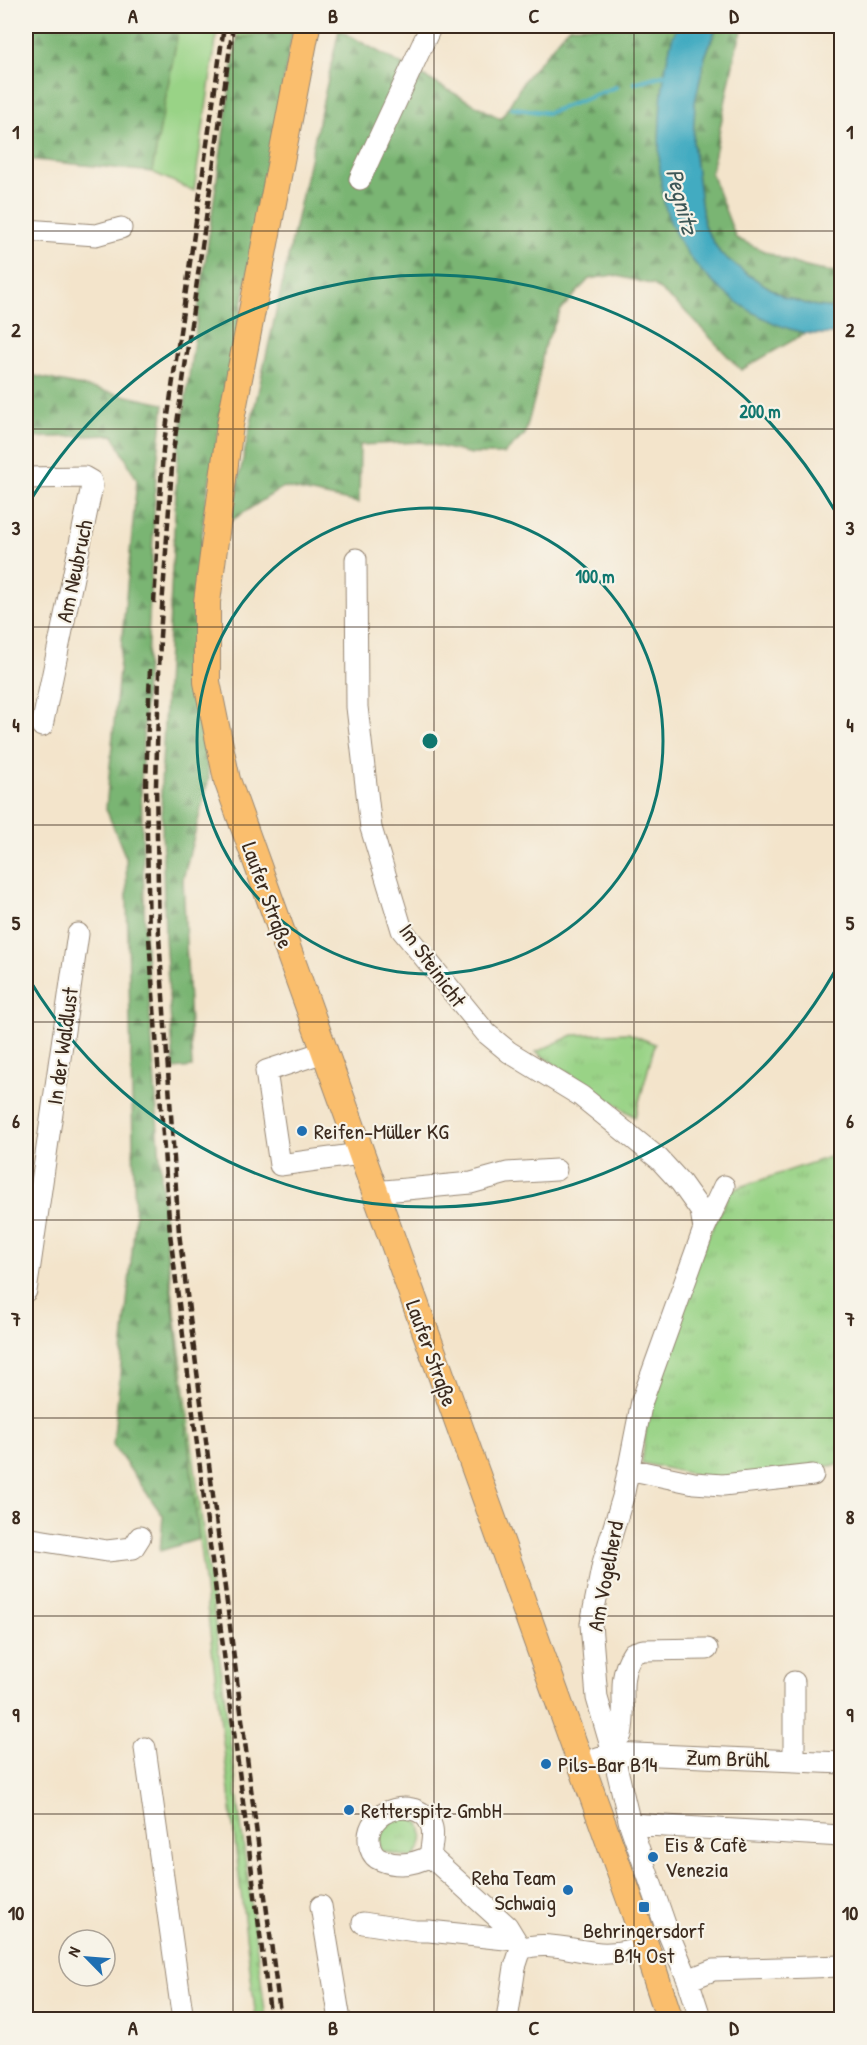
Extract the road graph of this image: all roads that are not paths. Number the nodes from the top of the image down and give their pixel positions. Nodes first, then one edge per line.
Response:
1 (307, 26) edge
2 (431, 26) edge
3 (360, 179) dead end
4 (121, 228) dead end
5 (26, 230) edge
6 (26, 478) edge
7 (356, 559) dead end
8 (42, 726) dead end
9 (78, 934) dead end
10 (324, 1052) junction
11 (360, 1154) junction
12 (556, 1170) dead end
13 (724, 1186) dead end
14 (374, 1192) junction
15 (704, 1229) junction
16 (28, 1264) edge
17 (26, 1291) edge
18 (628, 1469) junction
19 (813, 1475) dead end
20 (140, 1537) dead end
21 (26, 1538) edge
22 (707, 1649) dead end
23 (794, 1682) dead end
24 (612, 1747) junction
25 (145, 1748) dead end
26 (794, 1761) junction
27 (842, 1763) edge
28 (580, 1764) junction
29 (630, 1824) junction
30 (842, 1836) edge
31 (430, 1856) dead end
32 (321, 1906) dead end
33 (363, 1923) dead end
34 (652, 1938) junction
35 (518, 1944) junction
36 (842, 1966) edge
37 (688, 1980) junction
38 (183, 2019) edge
39 (340, 2019) edge
40 (507, 2019) edge
41 (670, 2019) edge
42 (701, 2019) edge

1 - 10 main road, Laufer Straße
2 - 3 street
4 - 5 street
6 - 8 street, Am Neubruch
7 - 15 street, Im Steinicht
9 - 16 street, In der Waldlust
10 - 11 main road, Laufer Straße
10 - 11 street
11 - 14 main road, Laufer Straße
12 - 14 street
13 - 15 street
14 - 28 main road, Laufer Straße
15 - 18 street, Am Vogelherd
16 - 17 street, In der Waldlust
18 - 19 street
18 - 24 street, Am Vogelherd
20 - 21 street
22 - 24 street
23 - 26 street
24 - 26 street, Zum Brühl
24 - 28 street, Zum Brühl
24 - 29 street, Laufer Straße
25 - 38 street
26 - 27 street, Zum Brühl
28 - 34 main road, Laufer Straße
29 - 30 street
29 - 34 street, Laufer Straße
31 - 35 street
32 - 39 street
33 - 35 street
34 - 35 street
34 - 37 street, Laufer Straße
34 - 41 main road, Laufer Straße
35 - 40 street
36 - 37 street
37 - 42 street, Laufer Straße

